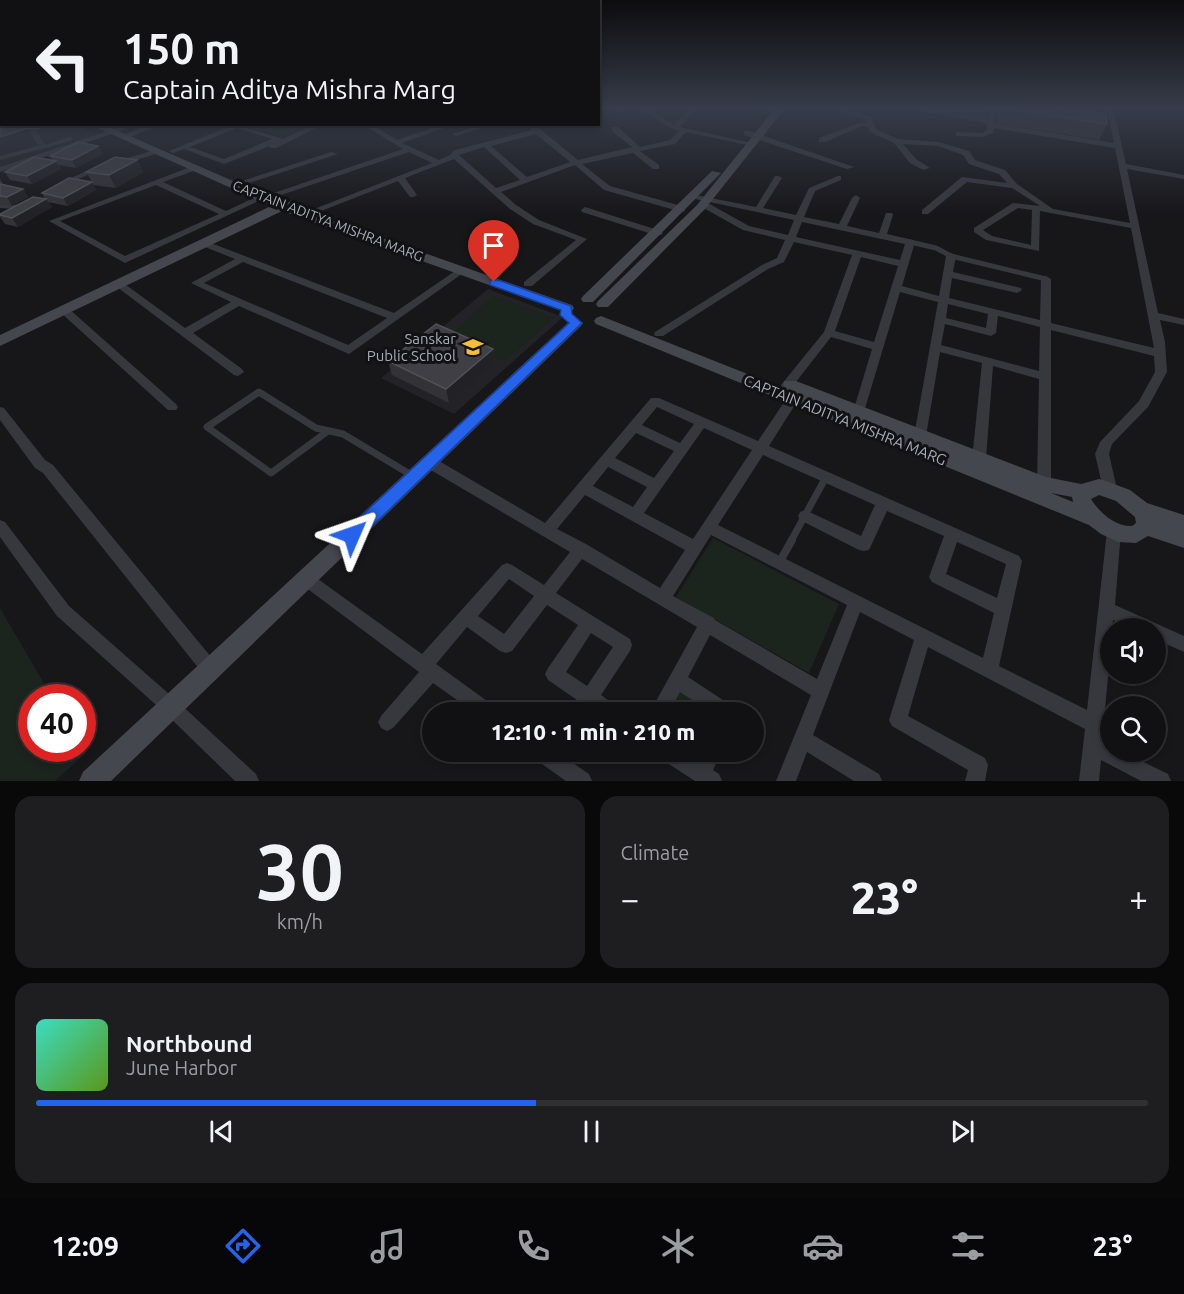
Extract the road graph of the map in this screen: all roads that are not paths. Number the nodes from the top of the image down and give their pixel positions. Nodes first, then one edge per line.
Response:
1 (54, 143) edge
2 (82, 143) edge
3 (141, 143) edge
4 (161, 143) edge
5 (193, 143) edge
6 (268, 143) edge
7 (280, 143) edge
8 (397, 143) edge
9 (492, 143) edge
10 (552, 143) edge
11 (630, 143) edge
12 (663, 143) edge
13 (746, 143) edge
14 (765, 143) edge
15 (899, 143) edge
16 (931, 143) edge
17 (1104, 143) edge
18 (486, 145) junction
19 (1118, 146) joint
20 (635, 148) junction
21 (179, 149) junction
22 (410, 149) junction
23 (155, 152) junction
24 (334, 154) dead end
25 (455, 156) junction
26 (0, 158) edge
27 (119, 163) edge
28 (439, 163) junction
29 (574, 163) junction
30 (1122, 166) junction
31 (102, 167) edge
32 (656, 167) dead end
33 (850, 167) dead end
34 (193, 168) junction
35 (927, 168) dead end
36 (0, 170) edge
37 (219, 172) junction
38 (400, 177) junction
39 (1184, 177) edge
40 (778, 178) dead end
41 (838, 178) dead end
42 (525, 180) junction
43 (156, 182) junction
44 (243, 182) junction
45 (62, 184) edge
46 (1014, 186) junction
47 (495, 191) junction
48 (413, 195) dead end
49 (266, 196) junction
50 (856, 198) dead end
51 (701, 200) junction
52 (23, 204) edge
53 (284, 204) junction
54 (0, 207) edge
55 (682, 208) junction
56 (1036, 208) junction
57 (585, 210) dead end
58 (758, 210) junction
59 (313, 211) junction
60 (1052, 211) junction
61 (925, 212) dead end
62 (227, 214) junction
63 (889, 215) dead end
64 (800, 219) junction
65 (1134, 226) junction
66 (842, 228) junction
67 (657, 233) junction
68 (882, 236) junction
69 (791, 239) junction
70 (910, 242) junction
71 (203, 243) junction
72 (857, 254) junction
73 (951, 256) junction
74 (243, 258) junction
75 (903, 264) junction
76 (461, 271) junction
77 (948, 274) junction
78 (1046, 279) joint
79 (118, 284) junction
80 (528, 284) junction
81 (896, 288) junction
82 (1017, 290) dead end
83 (944, 300) junction
84 (238, 302) junction
85 (64, 310) junction
86 (588, 310) junction
87 (993, 312) junction
88 (1153, 315) junction
89 (396, 317) junction
90 (941, 320) junction
91 (1184, 322) edge
92 (1047, 325) junction
93 (185, 333) junction
94 (829, 333) junction
95 (659, 334) junction
96 (0, 341) edge
97 (879, 347) junction
98 (936, 347) junction
99 (1160, 353) junction
100 (988, 362) junction
101 (238, 372) dead end
102 (1046, 377) junction
103 (790, 391) junction
104 (172, 406) dead end
105 (0, 411) edge
106 (859, 412) junction
107 (702, 422) junction
108 (634, 427) junction
109 (328, 431) junction
110 (920, 436) junction
111 (761, 448) junction
112 (682, 449) junction
113 (979, 459) junction
114 (607, 460) junction
115 (429, 462) junction
116 (414, 477) junction
117 (826, 477) junction
118 (1044, 484) junction
119 (656, 485) junction
120 (584, 487) junction
121 (1110, 489) junction
122 (1083, 492) junction
123 (883, 503) junction
124 (635, 515) junction
125 (805, 516) junction
126 (1090, 517) junction
127 (1142, 517) junction
128 (1184, 523) edge
129 (0, 526) edge
130 (709, 527) junction
131 (548, 530) junction
132 (1114, 531) junction
133 (952, 534) junction
134 (1184, 539) edge
135 (696, 548) junction
136 (581, 549) junction
137 (779, 563) junction
138 (306, 579) junction
139 (546, 595) junction
140 (663, 597) junction
141 (856, 602) junction
142 (1003, 609) junction
143 (1106, 609) junction
144 (466, 617) junction
145 (1127, 618) edge
146 (589, 623) junction
147 (708, 623) junction
148 (923, 636) junction
149 (1166, 636) edge
150 (1184, 644) edge
151 (428, 668) junction
152 (210, 669) junction
153 (989, 670) junction
154 (677, 680) junction
155 (821, 691) junction
156 (474, 702) edge
157 (581, 702) edge
158 (588, 702) edge
159 (665, 702) edge
160 (711, 702) edge
161 (171, 707) junction
162 (387, 722) dead end
163 (1095, 724) junction
164 (802, 739) junction
165 (1093, 746) junction
166 (559, 762) edge
167 (683, 762) edge
168 (710, 762) edge
169 (706, 777) edge
170 (92, 781) edge
171 (249, 781) edge
172 (582, 781) edge
173 (786, 781) edge
174 (872, 781) edge
175 (975, 781) edge
176 (1089, 781) edge
177 (1161, 781) edge

1 - 26 lane
2 - 36 street
3 - 23 street, CAPTAIN ADITYA MISHRA MARG
4 - 21 street, CAPTAIN ADITYA MISHRA MARG
5 - 21 street
6 - 21 street
7 - 37 street
8 - 22 street
9 - 18 street
10 - 29 street
11 - 20 street
12 - 20 street
13 - 51 street
14 - 33 street
15 - 35 street
16 - 46 street
17 - 19 street
18 - 25 street
18 - 42 street
19 - 30 street
20 - 29 street
20 - 32 street
21 - 37 street, CAPTAIN ADITYA MISHRA MARG
22 - 28 street
22 - 49 street
23 - 27 lane
23 - 34 street, CAPTAIN ADITYA MISHRA MARG
24 - 44 street
25 - 28 street
25 - 47 street
28 - 38 street
29 - 42 street
29 - 55 street
30 - 39 street
30 - 65 street
31 - 45 lane
34 - 43 street
34 - 49 street, CAPTAIN ADITYA MISHRA MARG
37 - 44 street, CAPTAIN ADITYA MISHRA MARG
38 - 48 street
38 - 59 street
40 - 58 street
41 - 64 street
42 - 47 street
43 - 62 street
43 - 62 street
44 - 49 street, CAPTAIN ADITYA MISHRA MARG
46 - 60 street
46 - 61 street
47 - 80 street
49 - 53 street, CAPTAIN ADITYA MISHRA MARG
49 - 62 street
50 - 66 street
51 - 55 street
51 - 58 street
51 - 69 street
51 - 86 street
52 - 54 lane
53 - 59 street, CAPTAIN ADITYA MISHRA MARG
53 - 71 street
53 - 76 street, CAPTAIN ADITYA MISHRA MARG
55 - 67 street
56 - 56 street
56 - 60 street
57 - 67 street
58 - 64 street
59 - 80 street, CAPTAIN ADITYA MISHRA MARG
60 - 65 street
63 - 68 street
64 - 66 street
64 - 69 street
65 - 88 street
66 - 68 street
67 - 86 street
68 - 70 street
69 - 72 street
69 - 95 street
70 - 73 lane
70 - 75 street
71 - 74 street
71 - 79 street
72 - 75 street
72 - 94 street
73 - 77 street
73 - 78 lane
74 - 84 street
74 - 89 street
75 - 81 street
76 - 86 street, CAPTAIN ADITYA MISHRA MARG
76 - 89 street
77 - 82 street
77 - 83 street
78 - 92 street
79 - 85 street
79 - 93 street
80 - 86 street, CAPTAIN ADITYA MISHRA MARG
81 - 83 street
81 - 97 street
83 - 87 street
83 - 90 street
84 - 89 street
84 - 93 street
85 - 96 street
85 - 104 street
86 - 95 street, CAPTAIN ADITYA MISHRA MARG
86 - 103 street, CAPTAIN ADITYA MISHRA MARG
86 - 115 street
87 - 90 street
87 - 92 street
88 - 91 street
88 - 99 street
90 - 98 street
92 - 99 street
92 - 102 street
93 - 101 street
94 - 97 street
94 - 103 street
95 - 103 street, CAPTAIN ADITYA MISHRA MARG
97 - 106 street
98 - 100 street
98 - 110 street
99 - 121 street
100 - 102 street
100 - 113 street
102 - 118 street
103 - 106 street, CAPTAIN ADITYA MISHRA MARG
103 - 111 street
103 - 126 street, CAPTAIN ADITYA MISHRA MARG
105 - 152 street
106 - 110 street, CAPTAIN ADITYA MISHRA MARG
107 - 108 street
107 - 111 street
107 - 112 street
108 - 112 street
108 - 114 street
109 - 109 lane
109 - 116 lane
110 - 113 street, CAPTAIN ADITYA MISHRA MARG
111 - 117 street
111 - 130 street
112 - 119 street
113 - 118 street, CAPTAIN ADITYA MISHRA MARG
114 - 119 street
114 - 120 street
115 - 116 street
115 - 131 street
116 - 138 street
117 - 123 street
117 - 125 lane
118 - 122 street, CAPTAIN ADITYA MISHRA MARG
119 - 124 street
120 - 124 street
120 - 131 street
121 - 122 street, CAPTAIN ADITYA MISHRA MARG
121 - 127 street
122 - 126 street
123 - 125 street
123 - 133 street
124 - 135 street
125 - 137 lane
126 - 132 street, CAPTAIN ADITYA MISHRA MARG
127 - 128 street
127 - 132 street
127 - 134 street
129 - 161 street
130 - 135 street
130 - 137 street
131 - 136 street
132 - 143 street
133 - 142 street
133 - 142 street
135 - 140 street
136 - 139 street
136 - 140 street
137 - 141 street
138 - 151 street
138 - 152 street
139 - 144 street
139 - 144 street
139 - 146 street
140 - 147 street
141 - 148 street
141 - 155 street
142 - 153 street
143 - 145 street
143 - 163 street
144 - 151 street
146 - 157 street
146 - 158 street
147 - 154 street
147 - 155 street
148 - 153 street
148 - 175 street
149 - 150 street
151 - 156 street
151 - 162 street
152 - 161 street
153 - 163 street
154 - 159 street
154 - 160 street
155 - 164 street
161 - 170 street
161 - 171 street
163 - 165 street
164 - 173 street
164 - 174 street
165 - 176 street
165 - 177 street
166 - 172 street
167 - 169 street
168 - 169 street

